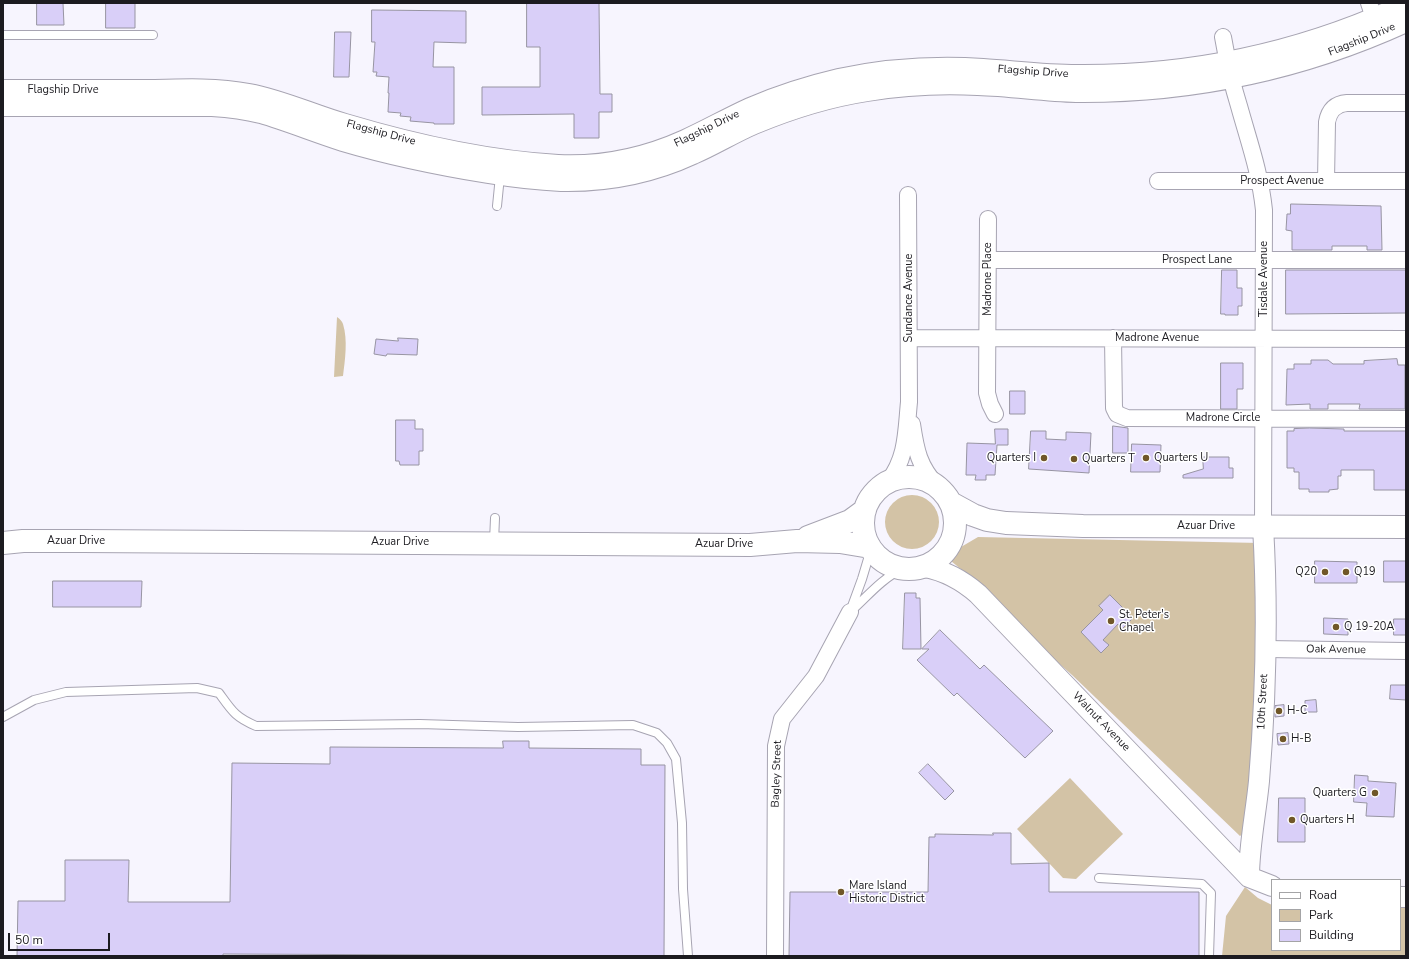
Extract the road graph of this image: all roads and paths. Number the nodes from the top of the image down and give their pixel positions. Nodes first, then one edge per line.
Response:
1 (1406, 4) edge
2 (1372, 10) edge
3 (1406, 22) edge
4 (3, 35) edge
5 (153, 35) dead end
6 (1223, 37) dead end
7 (1230, 71) junction
8 (3, 90) edge
9 (1406, 103) edge
10 (3, 106) edge
11 (500, 175) junction
12 (1158, 181) dead end
13 (1260, 181) junction
14 (1326, 181) junction
15 (1406, 181) edge
16 (908, 195) dead end
17 (497, 206) dead end
18 (988, 219) dead end
19 (988, 260) junction
20 (1264, 260) junction
21 (1406, 260) edge
22 (909, 338) junction
23 (988, 338) junction
24 (1113, 338) junction
25 (1263, 338) junction
26 (1406, 339) edge
27 (909, 402) junction
28 (995, 414) dead end
29 (1263, 418) junction
30 (1406, 419) edge
31 (888, 482) junction
32 (937, 486) junction
33 (951, 503) junction
34 (865, 510) junction
35 (495, 518) dead end
36 (1006, 523) junction
37 (1263, 526) junction
38 (1406, 527) edge
39 (798, 541) junction
40 (494, 542) junction
41 (3, 543) edge
42 (949, 546) junction
43 (870, 548) junction
44 (925, 566) junction
45 (902, 569) junction
46 (850, 612) junction
47 (1266, 649) junction
48 (1406, 651) edge
49 (3, 717) edge
50 (1249, 877) junction
51 (1099, 878) dead end
52 (1271, 886) edge
53 (688, 956) edge
54 (775, 956) edge
55 (1209, 956) edge

1 - 2 street, Flagship Drive
2 - 7 street, Flagship Drive
3 - 7 street, Flagship Drive
4 - 5 lane
6 - 7 street, Tisdale Avenue
7 - 8 street, Flagship Drive
7 - 11 street, Flagship Drive
7 - 13 street, Tisdale Avenue
9 - 14 street
10 - 11 street, Flagship Drive
11 - 17 lane
12 - 13 street, Prospect Avenue
13 - 14 street, Prospect Avenue
13 - 20 street, Tisdale Avenue
14 - 15 street, Prospect Avenue
16 - 22 street, Sundance Avenue
18 - 19 street, Madrone Place
19 - 20 street, Prospect Lane
19 - 23 street, Madrone Place
20 - 21 street, Prospect Lane
20 - 25 street, Tisdale Avenue
22 - 23 street, Madrone Avenue
22 - 27 street, Sundance Avenue
23 - 24 street, Madrone Avenue
23 - 28 street, Madrone Place
24 - 25 street, Madrone Avenue
24 - 29 street, Madrone Circle
25 - 26 street, Madrone Avenue
25 - 29 street, Tisdale Avenue
27 - 31 street, Sundance Avenue
27 - 32 street, Sundance Avenue
29 - 30 street, Madrone Circle
29 - 37 street, Tisdale Avenue
31 - 32 main road
31 - 34 main road
32 - 33 main road
33 - 36 main road, Azuar Drive
33 - 42 main road
34 - 39 main road, Azuar Drive
34 - 43 main road
35 - 40 lane
36 - 37 main road, Azuar Drive
36 - 42 main road, Azuar Drive
37 - 38 main road, Azuar Drive
37 - 47 street, 10th Street
39 - 40 main road, Azuar Drive
39 - 43 main road, Azuar Drive
40 - 41 main road, Azuar Drive
42 - 44 main road
43 - 45 main road
43 - 46 lane, Bagley Street
44 - 45 main road
44 - 50 street, Walnut Avenue
45 - 46 lane, Bagley Street
46 - 54 street, Bagley Street
47 - 48 street, Oak Avenue
47 - 50 street, 10th Street
49 - 53 lane
50 - 52 street, Walnut Avenue
51 - 55 lane

